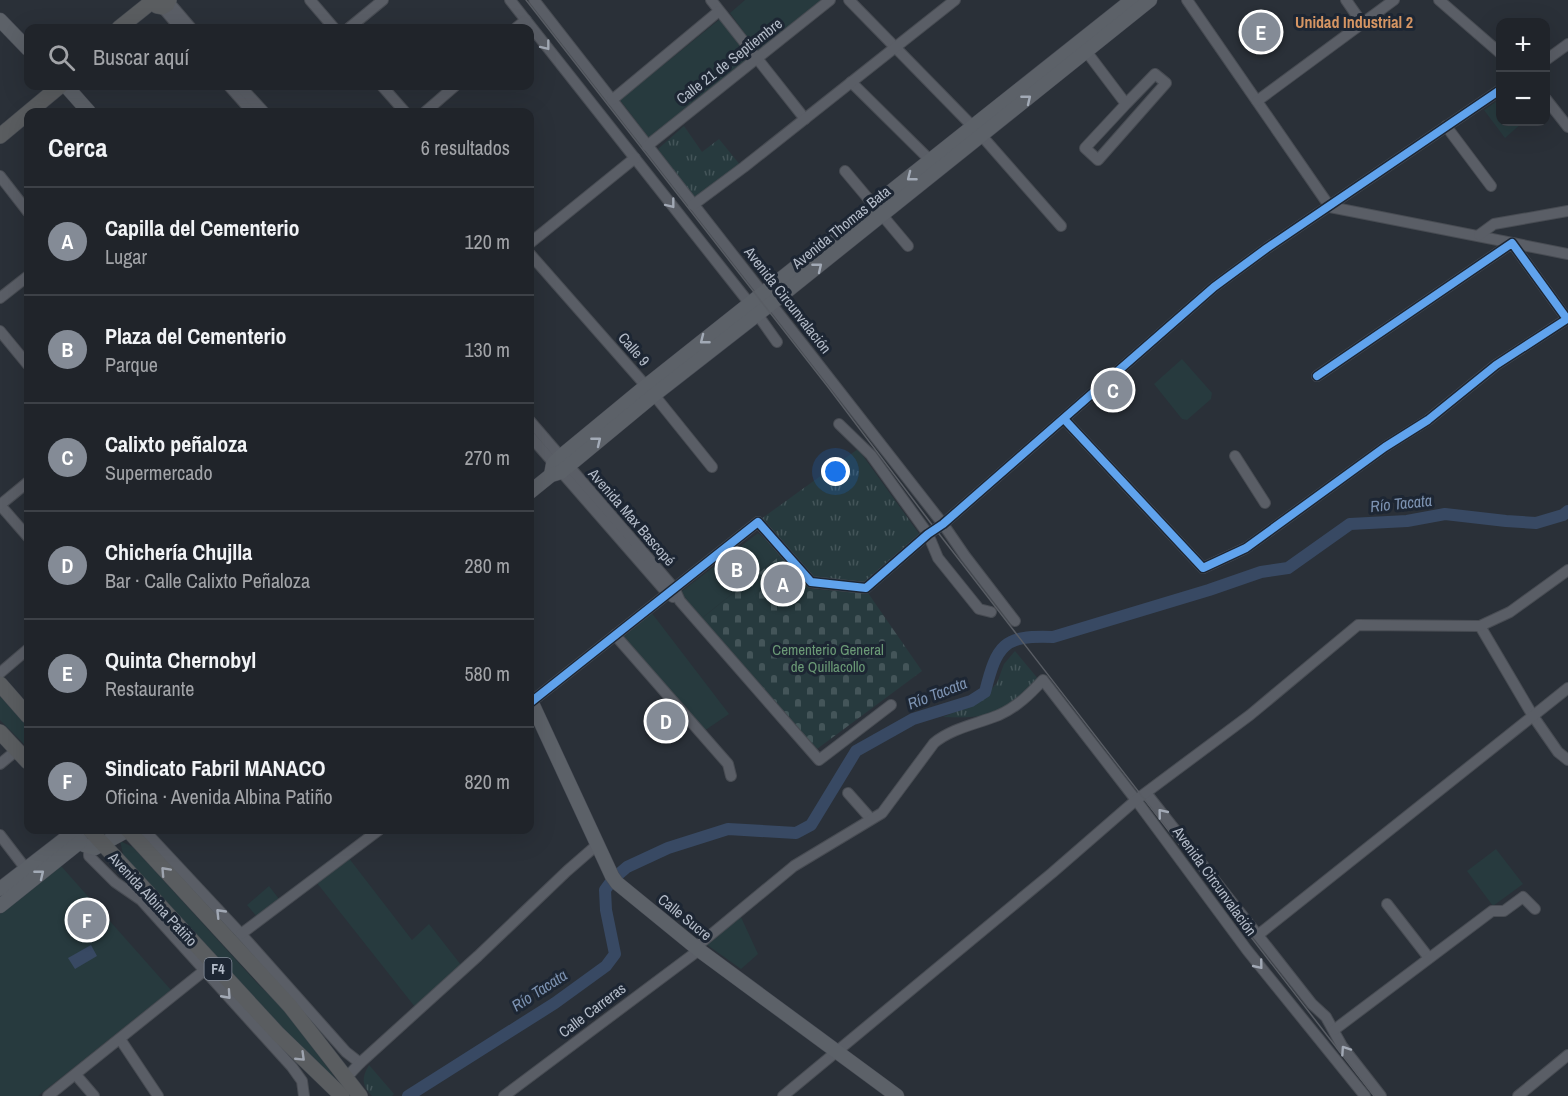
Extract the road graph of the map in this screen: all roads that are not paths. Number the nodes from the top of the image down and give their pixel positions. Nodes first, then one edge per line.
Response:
1 (310, 0) edge
2 (383, 0) edge
3 (510, 0) edge
4 (711, 0) edge
5 (830, 0) edge
6 (849, 0) edge
7 (1132, 0) edge
8 (1150, 0) edge
9 (1187, 0) edge
10 (1346, 0) edge
11 (1394, 0) edge
12 (1439, 0) edge
13 (540, 2) edge
14 (948, 2) edge
15 (163, 3) edge
16 (719, 11) junction
17 (0, 20) edge
18 (526, 20) junction
19 (1362, 23) junction
20 (126, 24) edge
21 (137, 24) edge
22 (177, 24) edge
23 (187, 24) edge
24 (331, 24) edge
25 (354, 24) edge
26 (521, 24) edge
27 (529, 24) edge
28 (534, 30) edge
29 (1568, 44) edge
30 (24, 45) edge
31 (895, 47) junction
32 (1496, 50) edge
33 (1086, 51) junction
34 (1550, 57) edge
35 (758, 58) junction
36 (851, 82) junction
37 (43, 90) edge
38 (55, 90) edge
39 (70, 90) edge
40 (233, 90) edge
41 (244, 90) edge
42 (386, 90) edge
43 (450, 90) edge
44 (1496, 93) edge
45 (612, 100) junction
46 (1257, 101) junction
47 (1126, 104) junction
48 (1550, 105) edge
49 (34, 108) edge
50 (85, 108) edge
51 (248, 108) edge
52 (260, 108) edge
53 (401, 108) edge
54 (430, 108) edge
55 (24, 116) edge
56 (806, 119) junction
57 (0, 125) edge
58 (1446, 126) junction
59 (1568, 127) edge
60 (977, 131) junction
61 (0, 136) edge
62 (647, 146) junction
63 (634, 158) junction
64 (935, 165) junction
65 (845, 171) dead end
66 (0, 176) edge
67 (1491, 186) dead end
68 (693, 205) junction
69 (24, 207) edge
70 (1330, 207) junction
71 (878, 211) junction
72 (1568, 211) edge
73 (1060, 226) dead end
74 (1479, 235) junction
75 (534, 240) edge
76 (1512, 243) junction
77 (908, 246) dead end
78 (1568, 254) edge
79 (534, 259) edge
80 (24, 279) edge
81 (0, 298) edge
82 (768, 298) junction
83 (754, 309) junction
84 (0, 331) edge
85 (777, 342) dead end
86 (24, 360) edge
87 (1317, 376) dead end
88 (650, 390) junction
89 (1064, 420) junction
90 (839, 424) dead end
91 (534, 428) edge
92 (534, 440) edge
93 (1235, 456) dead end
94 (558, 467) junction
95 (712, 467) dead end
96 (24, 485) edge
97 (534, 488) edge
98 (1265, 502) dead end
99 (0, 505) edge
100 (943, 524) junction
101 (24, 532) edge
102 (928, 534) junction
103 (1568, 570) edge
104 (671, 591) junction
105 (991, 612) dead end
106 (1015, 621) dead end
107 (1480, 626) junction
108 (615, 635) junction
109 (24, 652) edge
110 (0, 673) edge
111 (1043, 680) joint
112 (0, 684) edge
113 (1568, 688) edge
114 (534, 697) edge
115 (891, 705) dead end
116 (534, 708) edge
117 (24, 711) edge
118 (1533, 716) junction
119 (0, 732) edge
120 (17, 750) junction
121 (24, 758) edge
122 (1568, 760) edge
123 (0, 764) edge
124 (731, 776) dead end
125 (848, 793) dead end
126 (1147, 794) junction
127 (1136, 800) junction
128 (871, 819) junction
129 (104, 834) edge
130 (132, 834) edge
131 (148, 834) edge
132 (374, 834) edge
133 (0, 835) edge
134 (86, 837) edge
135 (598, 844) junction
136 (26, 869) junction
137 (0, 889) edge
138 (1387, 904) dead end
139 (0, 906) edge
140 (1535, 909) dead end
141 (241, 934) junction
142 (1258, 935) junction
143 (697, 948) junction
144 (1429, 958) junction
145 (205, 970) junction
146 (1334, 1030) junction
147 (120, 1039) junction
148 (835, 1051) junction
149 (1568, 1055) edge
150 (360, 1063) junction
151 (76, 1075) junction
152 (338, 1090) edge
153 (48, 1096) edge
154 (94, 1096) edge
155 (158, 1096) edge
156 (303, 1096) edge
157 (360, 1096) edge
158 (504, 1096) edge
159 (783, 1096) edge
160 (897, 1096) edge
161 (1365, 1096) edge
162 (1381, 1096) edge
163 (1518, 1096) edge

1 - 24 street
2 - 25 street
3 - 18 street
4 - 16 street
5 - 35 street, Calle 21 de Septiembre
6 - 31 street
7 - 60 main road, Avenida Thomas Bata
8 - 33 main road, Avenida Thomas Bata
9 - 46 street
10 - 19 street
11 - 19 street
12 - 32 street
13 - 45 street, Avenida Circunvalación
14 - 31 street
15 - 20 highway
15 - 21 highway
15 - 22 street
15 - 23 street
16 - 35 street
16 - 45 street
17 - 30 main road
18 - 26 street
18 -> 27 street
19 - 46 street
28 -> 63 street
29 - 34 street
31 - 36 street
31 - 60 street
33 - 47 street
60 -> 33 main road, Avenida Thomas Bata
35 - 56 street
35 - 62 street, Calle 21 de Septiembre
36 - 56 street
36 - 64 street
37 - 57 highway
38 - 49 highway
39 - 50 main road
40 - 51 street
41 - 52 street
42 - 53 street
43 - 54 street
44 - 58 street
45 - 62 street, Avenida Circunvalación
46 - 70 street
47 - 47 street
48 - 59 street
55 - 61 highway
56 - 68 street
58 - 67 street
58 - 70 street
60 - 64 main road, Avenida Thomas Bata
60 - 73 street
62 - 68 street, Avenida Circunvalación
63 - 75 street
63 -> 83 street
64 - 71 main road, Avenida Thomas Bata
65 - 71 street
66 - 69 street
68 - 82 street, Avenida Circunvalación
70 - 74 street
70 - 89 street
71 - 77 street
71 - 82 main road, Avenida Thomas Bata
72 - 74 street
74 - 76 street
76 - 78 street
76 - 87 street
76 - 89 street
79 - 88 street, Calle 9
80 - 81 street
82 - 83 main road, Avenida Thomas Bata
82 - 100 street, Avenida Circunvalación
83 - 85 street
83 - 88 main road, Avenida Thomas Bata
84 - 86 street
88 - 94 main road, Avenida Thomas Bata
88 - 95 street, Calle 9
89 - 100 street
90 - 102 street
91 - 94 street, Avenida Max Bascopé
92 - 94 street, Avenida Max Bascopé
93 - 98 street
94 - 97 main road, Avenida Thomas Bata
94 - 104 street, Avenida Max Bascopé
96 - 99 street
99 - 101 street
100 - 102 street
100 - 106 street, Avenida Circunvalación
102 - 104 street
102 - 105 street
103 - 107 street
104 - 108 street
104 - 115 street, Avenida Max Bascopé
107 - 118 street
107 - 126 street
108 - 114 street
108 - 124 street
109 - 110 street
111 - 127 street, Avenida Circunvalación
111 - 128 street, Calle Carreras
112 - 117 highway
113 - 118 street
116 - 135 main road, Calle Sucre
118 - 122 street
118 - 142 street
119 - 120 highway
120 - 121 highway
120 - 123 street
125 - 128 street
126 - 127 street
142 -> 126 street, Avenida Circunvalación
127 - 148 street
127 -> 161 street, Avenida Circunvalación
128 - 143 street, Calle Carreras
129 - 134 main road
152 -> 130 highway, Avenida Albina Patiño / F4
141 -> 131 street
132 - 141 street
133 - 136 street
134 - 136 main road
139 -> 134 main road
134 - 145 street
134 -> 152 highway, Avenida Albina Patiño / F4
135 - 143 main road, Calle Sucre
135 - 150 street
136 - 137 main road
138 - 144 street
140 - 144 street
141 - 150 street
142 - 146 street, Avenida Circunvalación
143 - 148 main road, Calle Sucre
143 - 158 street, Calle Carreras
144 - 146 street
145 - 147 street
145 -> 156 street
162 -> 146 street, Avenida Circunvalación
147 - 151 street
147 - 155 street
148 - 159 street
148 - 160 main road, Calle Sucre
149 - 163 street
150 - 152 street
151 - 153 street
151 - 154 street
152 - 157 highway, Avenida Albina Patiño / F4

